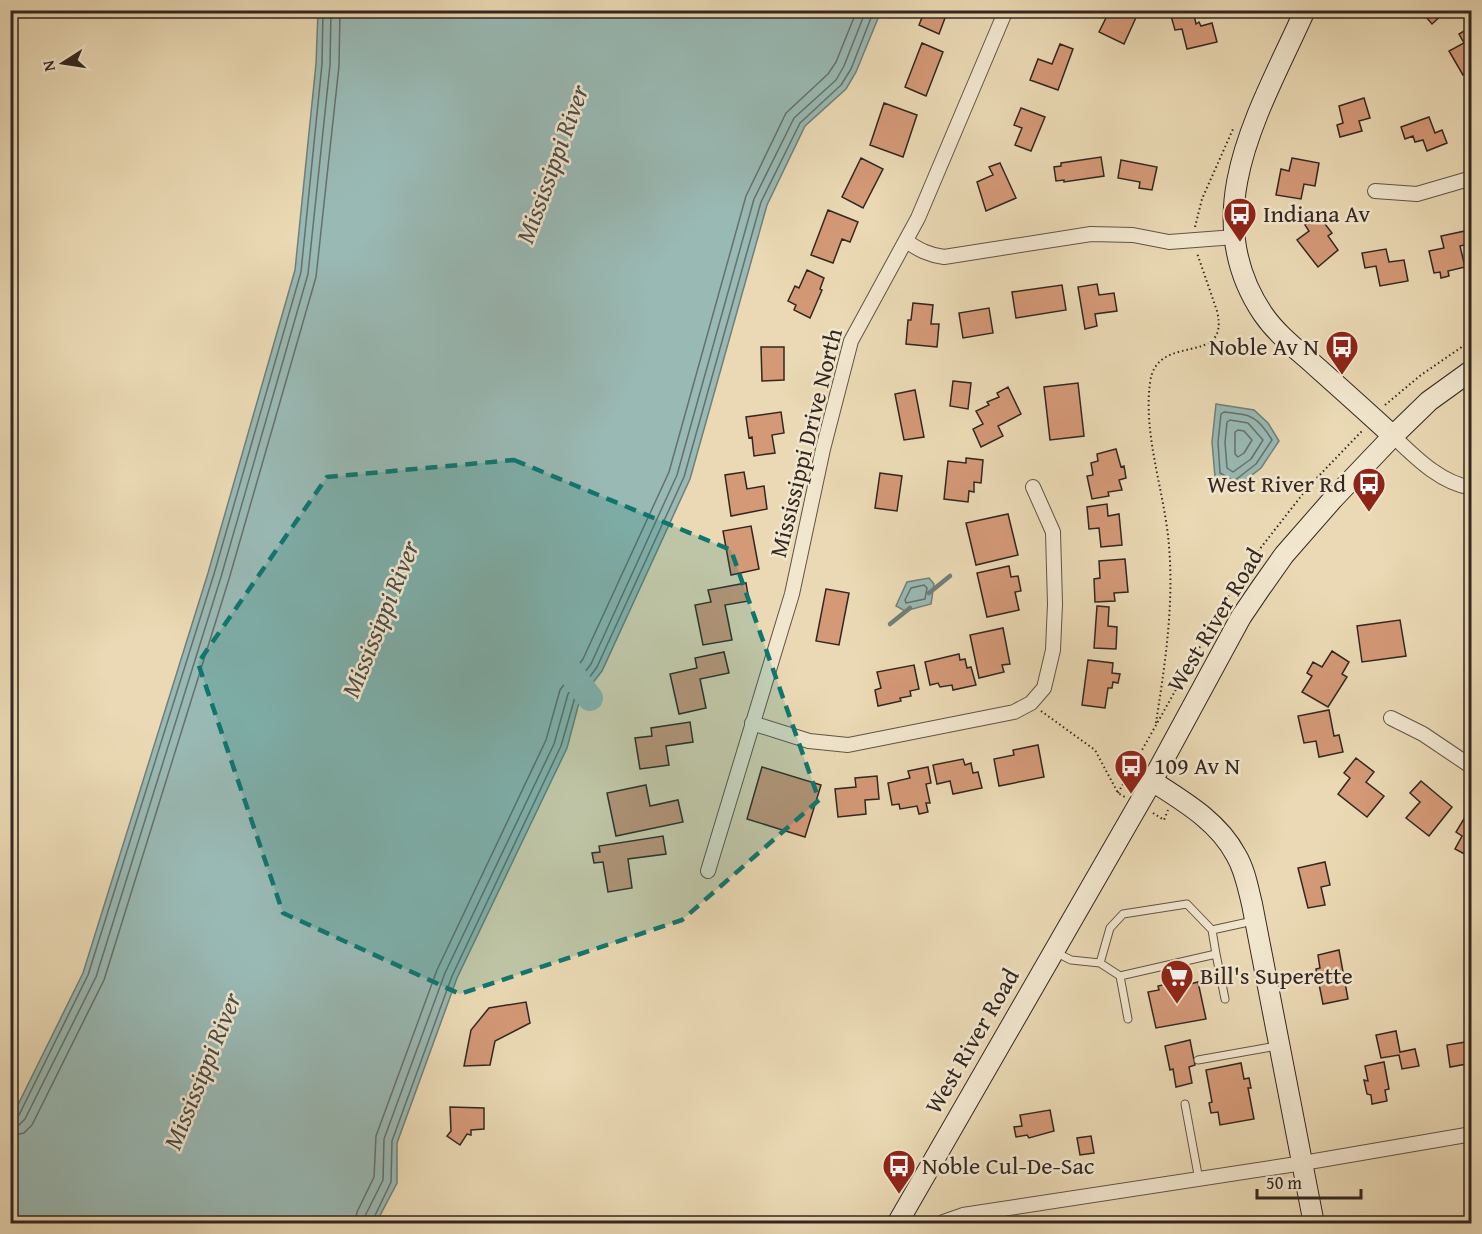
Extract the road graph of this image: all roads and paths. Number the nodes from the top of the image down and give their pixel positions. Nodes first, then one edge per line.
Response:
1 (1006, 10) edge
2 (1305, 10) edge
3 (1472, 178) edge
4 (1375, 191) dead end
5 (1235, 237) junction
6 (906, 241) junction
7 (1197, 251) dead end
8 (1472, 340) edge
9 (1472, 370) edge
10 (1383, 406) dead end
11 (1393, 435) junction
12 (1033, 487) dead end
13 (1472, 488) edge
14 (1031, 703) junction
15 (1391, 718) dead end
16 (753, 723) junction
17 (1472, 767) edge
18 (1152, 781) junction
19 (708, 871) dead end
20 (1256, 921) junction
21 (1212, 930) junction
22 (1053, 950) junction
23 (1216, 954) junction
24 (1100, 963) junction
25 (1120, 976) junction
26 (1225, 999) dead end
27 (1128, 1019) dead end
28 (1280, 1045) junction
29 (1198, 1060) dead end
30 (1185, 1104) dead end
31 (1472, 1134) edge
32 (1303, 1164) junction
33 (1199, 1180) junction
34 (943, 1222) edge
35 (897, 1224) edge
36 (1314, 1224) edge

1 - 6 street, Mississippi Drive North
2 - 5 main road
3 - 4 street
5 - 6 street
5 - 11 main road
6 - 16 street, Mississippi Drive North
7 - 14 path
8 - 10 path
9 - 11 main road, West River Road
11 - 13 street
11 - 18 main road, West River Road
12 - 14 street
14 - 16 street
15 - 17 street
16 - 19 street, Mississippi Drive North
18 - 20 main road
18 - 22 main road, West River Road
20 - 21 lane
20 - 28 main road
21 - 23 lane
21 - 24 lane
22 - 24 lane
22 - 35 main road, West River Road
23 - 25 lane
23 - 26 lane
24 - 25 lane
25 - 27 lane
28 - 29 lane
28 - 32 main road
30 - 33 lane
31 - 32 street
32 - 33 street
32 - 36 main road
33 - 34 street

